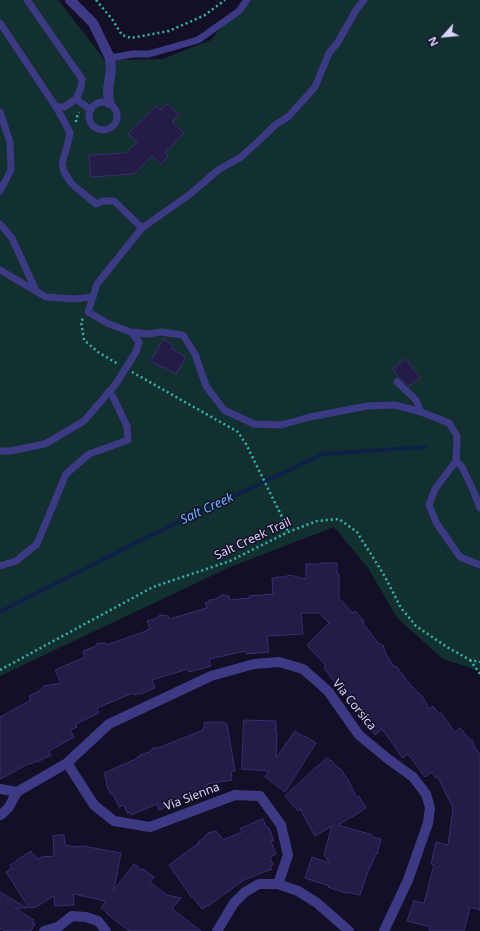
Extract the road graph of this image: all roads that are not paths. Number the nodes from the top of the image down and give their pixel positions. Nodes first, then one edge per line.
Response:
1 (27, 0) edge
2 (70, 0) edge
3 (247, 0) edge
4 (364, 0) edge
5 (0, 23) edge
6 (110, 58) junction
7 (76, 99) junction
8 (109, 103) junction
9 (56, 107) junction
10 (91, 110) junction
11 (0, 112) edge
12 (0, 191) edge
13 (0, 224) edge
14 (142, 228) junction
15 (0, 270) edge
16 (36, 292) junction
17 (93, 297) junction
18 (131, 332) junction
19 (397, 382) dead end
20 (109, 392) junction
21 (421, 412) junction
22 (0, 451) edge
23 (456, 461) junction
24 (480, 508) edge
25 (480, 565) edge
26 (0, 566) edge
27 (67, 763) junction
28 (0, 789) edge
29 (17, 792) junction
30 (0, 815) edge
31 (278, 884) junction
32 (58, 929) edge
33 (44, 931) edge
34 (106, 931) edge
35 (217, 931) edge
36 (349, 931) edge
37 (384, 931) edge

1 - 7 lane
2 - 6 street
3 - 6 lane
4 - 14 lane
5 - 9 lane
6 - 8 street
7 - 9 lane
7 - 10 lane
8 - 10 lane
8 - 10 lane
9 - 14 lane
11 - 12 lane
13 - 16 lane
14 - 17 lane
15 - 16 lane
16 - 17 lane
17 - 18 lane
18 - 20 lane
18 - 21 lane
19 - 21 lane
20 - 22 lane
20 - 26 lane
21 - 23 lane
23 - 24 lane
23 - 25 lane
27 - 29 street, Via Corsica
27 - 31 street, Via Sienna
27 - 37 street, Via Corsica
28 - 29 street
29 - 30 street, Via Corsica
31 - 35 street
31 - 36 street
32 - 33 street
32 - 34 street

